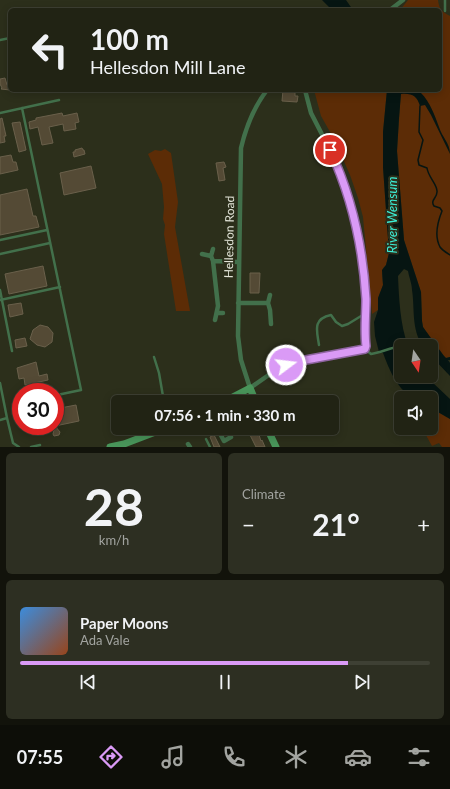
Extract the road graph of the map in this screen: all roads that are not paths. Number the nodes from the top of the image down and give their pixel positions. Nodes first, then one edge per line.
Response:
1 (403, 0) edge
2 (445, 0) edge
3 (393, 8) edge
4 (445, 11) dead end
5 (266, 92) edge
6 (306, 92) edge
7 (60, 100) dead end
8 (22, 108) junction
9 (0, 113) edge
10 (47, 230) junction
11 (0, 240) edge
12 (50, 243) junction
13 (213, 249) dead end
14 (0, 254) edge
15 (202, 254) dead end
16 (211, 256) junction
17 (213, 261) junction
18 (238, 262) junction
19 (60, 287) junction
20 (0, 290) edge
21 (270, 295) dead end
22 (1, 300) edge
23 (238, 303) junction
24 (268, 304) junction
25 (217, 313) junction
26 (223, 313) dead end
27 (366, 313) junction
28 (215, 320) dead end
29 (271, 324) dead end
30 (319, 345) dead end
31 (394, 348) edge
32 (365, 349) junction
33 (12, 351) dead end
34 (154, 357) dead end
35 (0, 383) edge
36 (250, 388) junction
37 (64, 394) edge
38 (163, 395) edge
39 (236, 395) edge
40 (253, 395) edge
41 (7, 418) junction
42 (0, 420) edge
43 (149, 435) edge
44 (221, 435) edge
45 (270, 435) edge
46 (232, 437) dead end
47 (206, 439) dead end
48 (40, 445) dead end
49 (125, 445) edge
50 (18, 447) edge
51 (31, 447) edge
52 (110, 447) edge
53 (210, 447) edge
54 (276, 447) edge

1 - 3 street
2 - 4 lane
5 - 18 street, Hellesdon Road
6 - 27 street
7 - 8 lane
8 - 9 lane
8 - 10 lane
10 - 11 lane
10 - 12 lane
12 - 14 lane
12 - 19 lane
13 - 16 street
15 - 16 street
16 - 17 street
17 - 18 street
17 - 25 street
18 - 23 street, Hellesdon Road
19 - 22 lane
19 - 37 lane
20 - 22 lane
21 - 24 street
22 - 33 lane
23 - 24 street
23 - 36 street, Hellesdon Road
24 - 29 street
25 - 26 street
25 - 28 street
27 - 30 lane
27 - 32 street
31 - 32 lane
32 - 36 street
34 - 38 lane
35 - 41 lane
36 - 39 street
36 - 40 street
41 - 42 lane
41 - 50 lane
43 - 49 street
44 - 46 street
45 - 54 street
47 - 53 lane
48 - 51 lane
49 - 52 street

